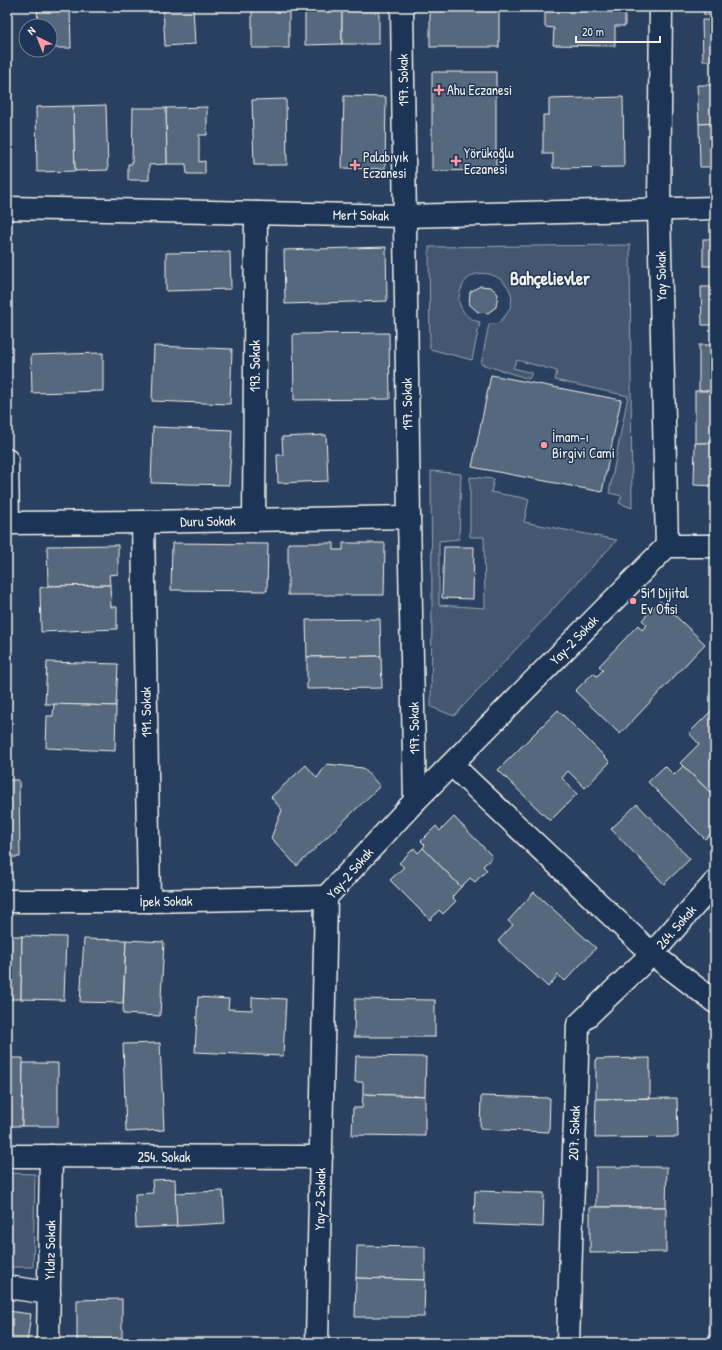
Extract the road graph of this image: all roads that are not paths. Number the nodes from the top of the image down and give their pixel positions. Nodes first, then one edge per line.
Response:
1 (402, 7) edge
2 (660, 7) edge
3 (7, 208) edge
4 (715, 208) edge
5 (659, 209) junction
6 (256, 213) junction
7 (404, 216) junction
8 (7, 460) edge
9 (409, 517) junction
10 (254, 520) junction
11 (143, 522) junction
12 (8, 524) edge
13 (667, 546) junction
14 (715, 546) edge
15 (452, 765) junction
16 (415, 801) junction
17 (715, 882) edge
18 (326, 897) junction
19 (7, 901) edge
20 (149, 901) junction
21 (652, 954) junction
22 (715, 1002) edge
23 (7, 1156) edge
24 (50, 1156) junction
25 (321, 1157) junction
26 (7, 1287) edge
27 (49, 1293) junction
28 (48, 1343) edge
29 (317, 1343) edge
30 (568, 1343) edge

1 - 7 street, 197. Sokak
2 - 5 street, Yay Sokak
3 - 6 street, Mert Sokak
4 - 5 street, Mert Sokak
5 - 7 street, Mert Sokak
5 - 13 street, Yay Sokak
6 - 7 street, Mert Sokak
6 - 10 street, 193. Sokak
7 - 9 street, 197. Sokak
8 - 12 street
9 - 10 street, Duru Sokak
9 - 16 street, 197. Sokak
10 - 11 street, Duru Sokak
11 - 12 street, Duru Sokak
11 - 20 street, 191. Sokak
13 - 14 street
13 - 15 street, Yay-2 Sokak
15 - 16 street, Yay-2 Sokak
15 - 21 street
16 - 18 street, Yay-2 Sokak
17 - 21 street, 264. Sokak
18 - 20 street, İpek Sokak
18 - 25 street, Yay-2 Sokak
19 - 20 street, İpek Sokak
21 - 22 street
21 - 30 street, 207. Sokak
23 - 24 street, 254. Sokak
24 - 25 street, 254. Sokak
24 - 27 street, Yıldız Sokak
25 - 29 street, Yay-2 Sokak
26 - 27 street
27 - 28 street, Yıldız Sokak

